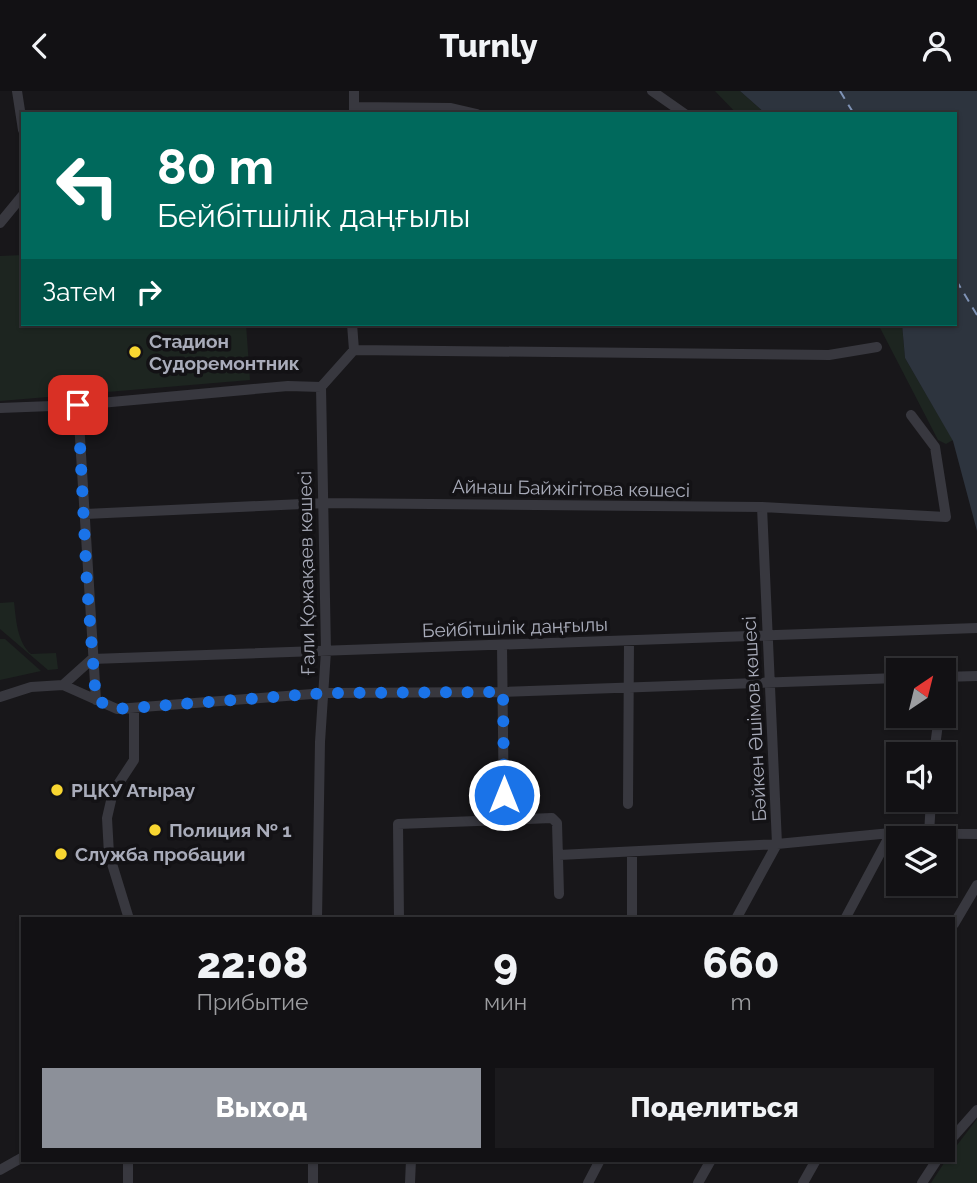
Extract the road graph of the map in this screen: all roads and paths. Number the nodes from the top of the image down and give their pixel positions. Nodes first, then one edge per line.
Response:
1 (17, 91) edge
2 (354, 91) edge
3 (652, 91) edge
4 (354, 111) edge
5 (469, 112) edge
6 (682, 112) edge
7 (21, 117) edge
8 (21, 197) edge
9 (0, 223) edge
10 (352, 326) edge
11 (877, 347) dead end
12 (354, 350) junction
13 (321, 387) junction
14 (78, 405) junction
15 (0, 408) edge
16 (911, 415) dead end
17 (324, 503) junction
18 (762, 507) junction
19 (85, 514) junction
20 (977, 628) edge
21 (768, 636) junction
22 (629, 641) junction
23 (502, 645) junction
24 (326, 651) junction
25 (92, 659) junction
26 (977, 676) edge
27 (886, 678) edge
28 (956, 679) edge
29 (771, 680) junction
30 (63, 685) junction
31 (630, 686) junction
32 (503, 692) junction
33 (325, 693) junction
34 (0, 697) edge
35 (96, 700) junction
36 (134, 708) junction
37 (628, 804) dead end
38 (504, 820) junction
39 (886, 834) edge
40 (956, 834) edge
41 (977, 834) edge
42 (886, 843) edge
43 (777, 844) junction
44 (632, 852) junction
45 (559, 855) junction
46 (977, 885) edge
47 (559, 894) dead end
48 (128, 917) edge
49 (317, 917) edge
50 (399, 917) edge
51 (632, 917) edge
52 (737, 917) edge
53 (846, 917) edge
54 (955, 923) edge
55 (977, 1110) edge
56 (955, 1135) edge
57 (21, 1158) edge
58 (128, 1162) edge
59 (313, 1162) edge
60 (411, 1162) edge
61 (599, 1162) edge
62 (710, 1162) edge
63 (815, 1162) edge
64 (936, 1162) edge
65 (0, 1170) edge
66 (128, 1183) edge
67 (313, 1183) edge
68 (410, 1183) edge
69 (588, 1183) edge
70 (698, 1183) edge
71 (803, 1183) edge
72 (922, 1183) edge

1 - 7 street
2 - 4 street
3 - 6 street
4 - 5 street
8 - 9 street
10 - 12 street
11 - 12 street
12 - 13 street
13 - 14 street
13 - 17 street, Ғали Қожақаев көшесі
14 - 15 street
14 - 19 street
16 - 18 street, Айнаш Байжігітова көшесі
17 - 18 street, Айнаш Байжігітова көшесі
17 - 19 street, Айнаш Байжігітова көшесі
17 - 24 street, Ғали Қожақаев көшесі
18 - 21 street, Бәйкен Әшімов көшесі
19 - 25 street
20 - 21 street, Бейбітшілік даңғылы
21 - 22 street, Бейбітшілік даңғылы
21 - 29 street, Бәйкен Әшімов көшесі
22 - 23 street, Бейбітшілік даңғылы
22 - 31 street
23 - 24 street, Бейбітшілік даңғылы
23 - 32 street
24 - 25 street, Бейбітшілік даңғылы
24 - 33 street, Ғали Қожақаев көшесі
25 - 30 street
25 - 35 street
26 - 28 street
27 - 29 street
29 - 31 street
29 - 43 street, Бәйкен Әшімов көшесі
30 - 34 street
30 - 35 street
31 - 32 street
31 - 37 street
32 - 33 street
32 - 38 street
33 - 36 street
33 - 49 street, Ғали Қожақаев көшесі
35 - 36 street
36 - 48 street
38 - 45 street
38 - 50 street
39 - 43 street
40 - 41 street
42 - 53 street
43 - 44 street
43 - 52 street, Бәйкен Әшімов көшесі
44 - 45 street
44 - 51 street
45 - 47 street
46 - 54 street
55 - 56 street
57 - 65 street
58 - 66 street
59 - 67 street
60 - 68 street
61 - 69 street
62 - 70 street
63 - 71 street
64 - 72 street

